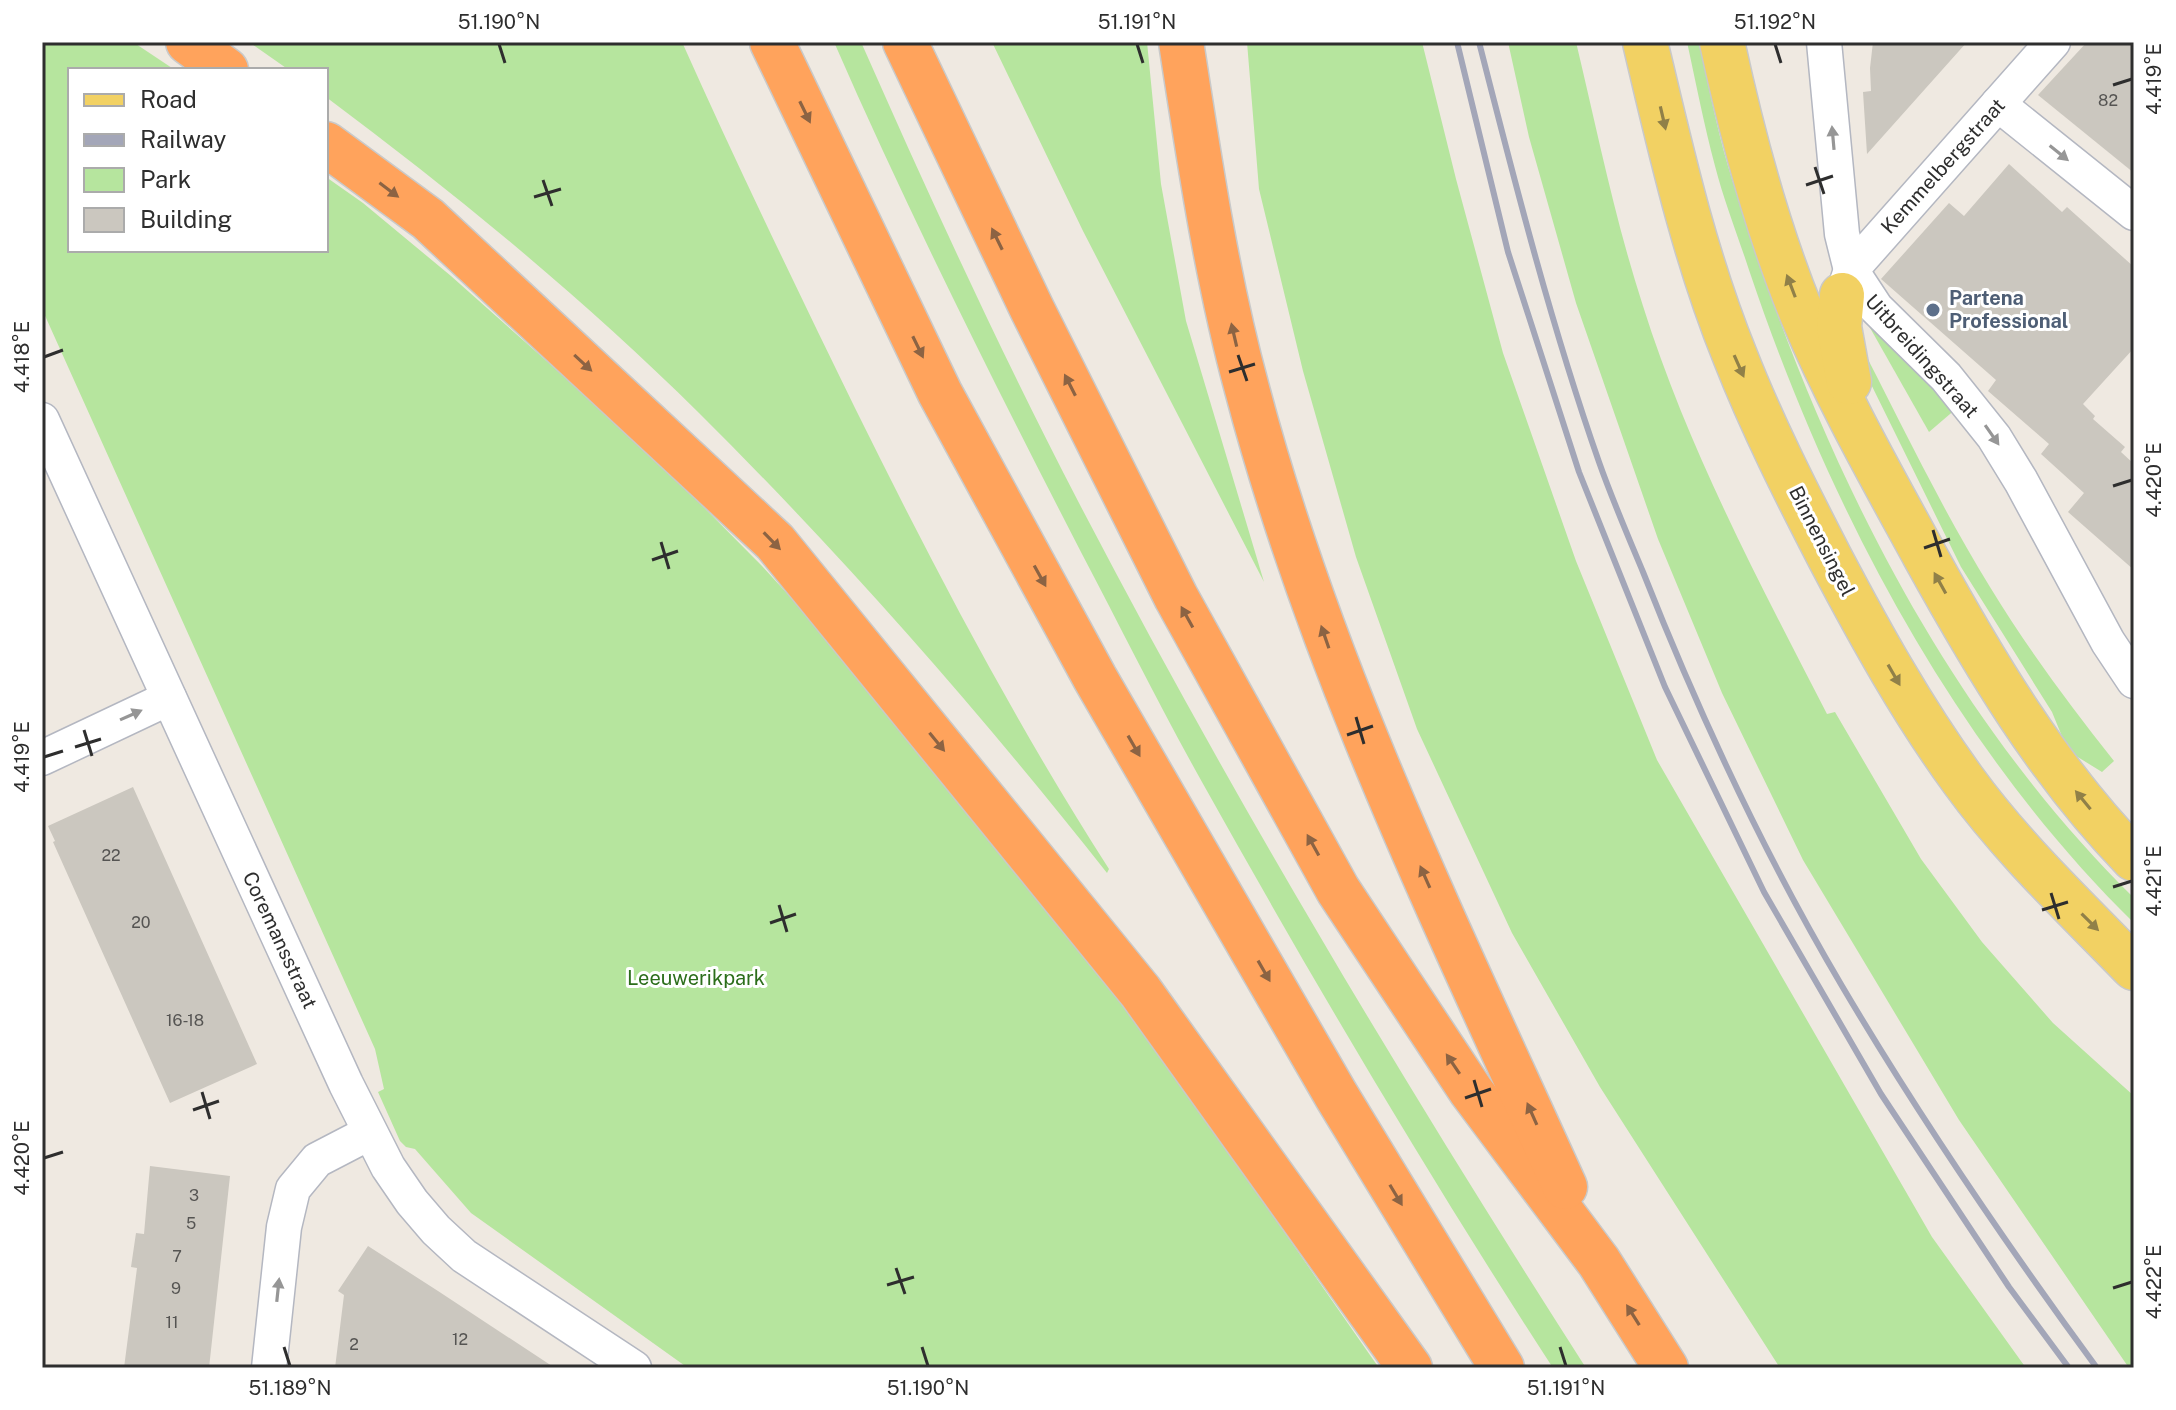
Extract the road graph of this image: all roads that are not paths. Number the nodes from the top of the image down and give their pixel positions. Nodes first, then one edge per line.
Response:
1 (188, 42) edge
2 (772, 42) edge
3 (905, 42) edge
4 (1181, 42) edge
5 (1645, 42) edge
6 (1722, 42) edge
7 (1824, 42) edge
8 (2053, 42) edge
9 (223, 68) edge
10 (1998, 104) junction
11 (328, 145) edge
12 (2134, 213) edge
13 (1847, 283) junction
14 (42, 420) edge
15 (1885, 482) junction
16 (2134, 681) edge
17 (169, 698) junction
18 (42, 758) edge
19 (2134, 859) edge
20 (2134, 968) edge
21 (369, 1133) junction
22 (1599, 1262) junction
23 (269, 1368) edge
24 (634, 1368) edge
25 (1410, 1368) edge
26 (1502, 1368) edge
27 (1666, 1368) edge

1 - 9 highway
2 -> 26 highway
22 -> 3 highway
22 -> 4 highway
5 -> 20 main road, Binnensingel
15 -> 6 main road
13 -> 7 street, Uitbreidingstraat
8 - 10 street, Kemmelbergstraat
10 -> 12 street
10 - 13 street, Kemmelbergstraat
11 -> 25 highway
13 - 15 main road
13 -> 16 street, Uitbreidingstraat
14 - 17 street, Coremansstraat
19 -> 15 main road
18 -> 17 street
17 - 21 street, Coremansstraat
23 -> 21 street
21 - 24 street, Coremansstraat
27 -> 22 highway

